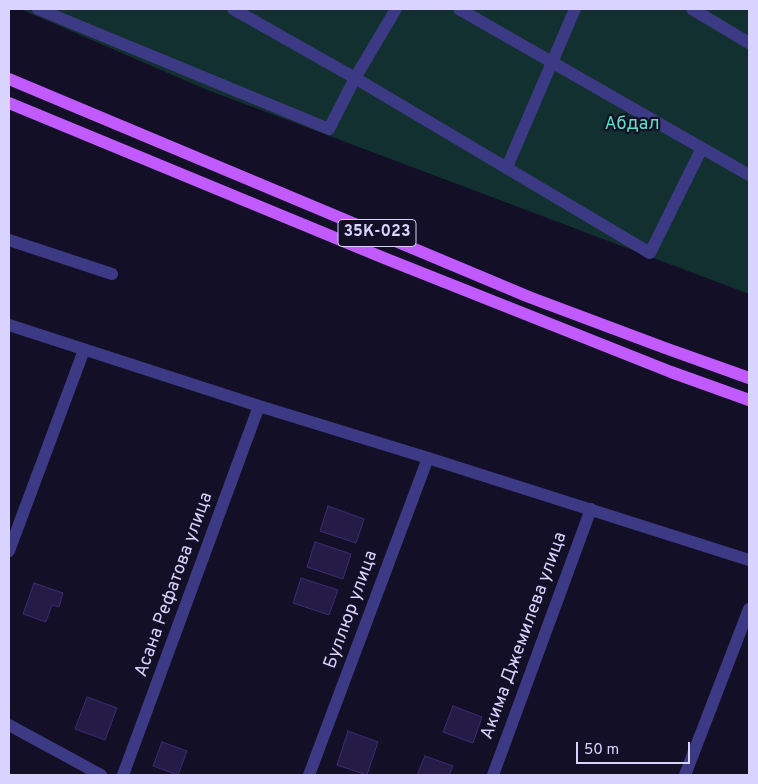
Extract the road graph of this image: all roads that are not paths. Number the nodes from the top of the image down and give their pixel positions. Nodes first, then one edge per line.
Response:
1 (38, 9) edge
2 (233, 9) edge
3 (396, 9) edge
4 (459, 9) edge
5 (575, 9) edge
6 (692, 9) edge
7 (749, 43) edge
8 (552, 62) junction
9 (355, 78) junction
10 (9, 80) edge
11 (9, 103) edge
12 (702, 148) junction
13 (507, 167) junction
14 (749, 175) edge
15 (9, 240) edge
16 (112, 274) dead end
17 (9, 325) edge
18 (84, 350) junction
19 (749, 378) edge
20 (749, 400) edge
21 (259, 406) junction
22 (428, 458) junction
23 (591, 509) junction
24 (9, 551) edge
25 (749, 560) edge
26 (749, 609) edge
27 (9, 725) edge
28 (100, 775) edge
29 (123, 775) edge
30 (309, 775) edge
31 (493, 775) edge
32 (685, 775) edge

1 - 9 street
2 - 9 street
3 - 9 street
4 - 8 street
5 - 8 street
6 - 7 street
8 - 12 street
8 - 13 street
9 - 13 street
10 - 19 main road, 35К-023
11 - 20 main road, 35К-023
12 - 13 street
12 - 14 street
15 - 16 street
17 - 18 street
18 - 21 street
18 - 24 street
21 - 22 street
21 - 29 street, Асана Рефатова улица
22 - 23 street
22 - 30 street, Буллюр улица
23 - 25 street
23 - 31 street, Акима Джемилева улица
26 - 32 street
27 - 28 street

